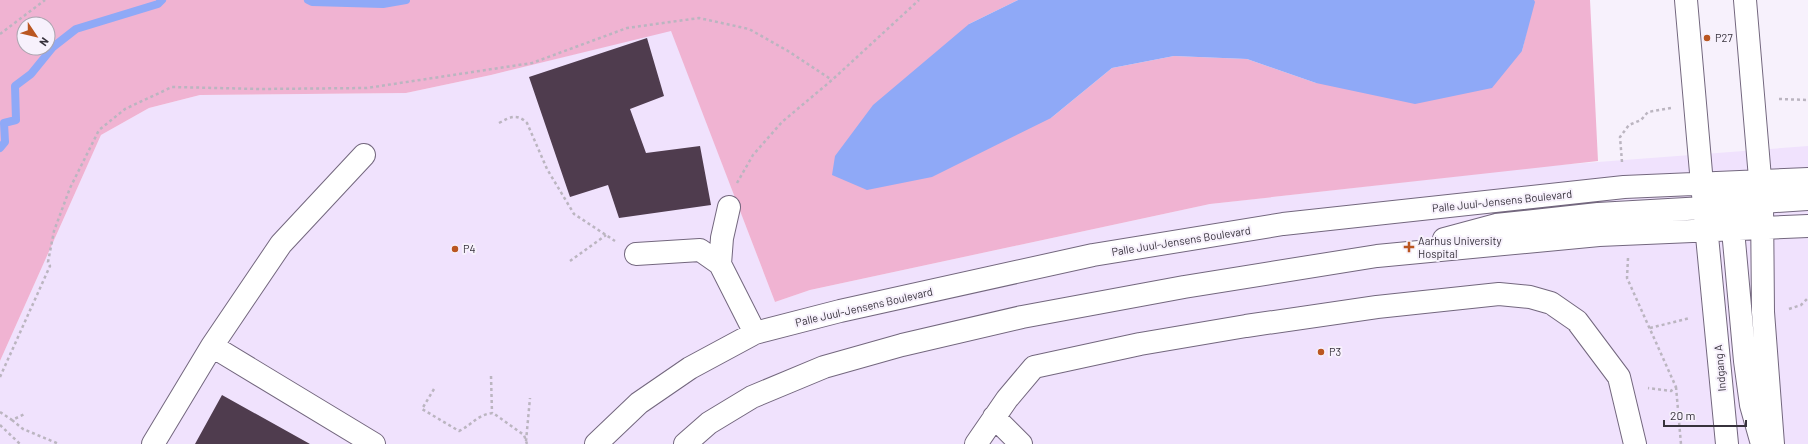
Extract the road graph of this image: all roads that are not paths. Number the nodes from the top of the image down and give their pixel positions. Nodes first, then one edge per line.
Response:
1 (1686, 0) edge
2 (1745, 0) edge
3 (364, 155) dead end
4 (1808, 179) edge
5 (1702, 184) junction
6 (1761, 191) junction
7 (1808, 199) edge
8 (728, 207) road end
9 (1723, 214) junction
10 (1808, 226) edge
11 (1762, 228) junction
12 (1706, 230) junction
13 (636, 254) road end
14 (1378, 256) junction
15 (720, 264) junction
16 (755, 333) junction
17 (212, 346) junction
18 (994, 417) junction
19 (153, 444) edge
20 (374, 444) edge
21 (596, 444) edge
22 (685, 444) edge
23 (976, 444) edge
24 (1021, 444) edge
25 (1635, 444) edge
26 (1727, 444) edge
27 (1762, 444) edge
28 (1773, 444) edge

1 - 5 street
2 - 6 street
3 - 17 street
4 - 6 street, Palle Juul-Jensens Boulevard
5 - 6 street, Palle Juul-Jensens Boulevard
5 - 9 street
5 - 16 street, Palle Juul-Jensens Boulevard
6 - 7 street
6 - 9 street
6 - 11 street
8 - 15 street
9 - 11 street
9 - 12 street
9 - 14 street
9 - 27 street
10 - 11 street
11 - 28 street
12 - 14 street
12 - 26 street, Indgang A
13 - 15 street
14 - 22 street
15 - 16 street
16 - 21 street, Palle Juul-Jensens Boulevard
17 - 19 street
17 - 20 street
18 - 23 street
18 - 24 street
18 - 25 street

